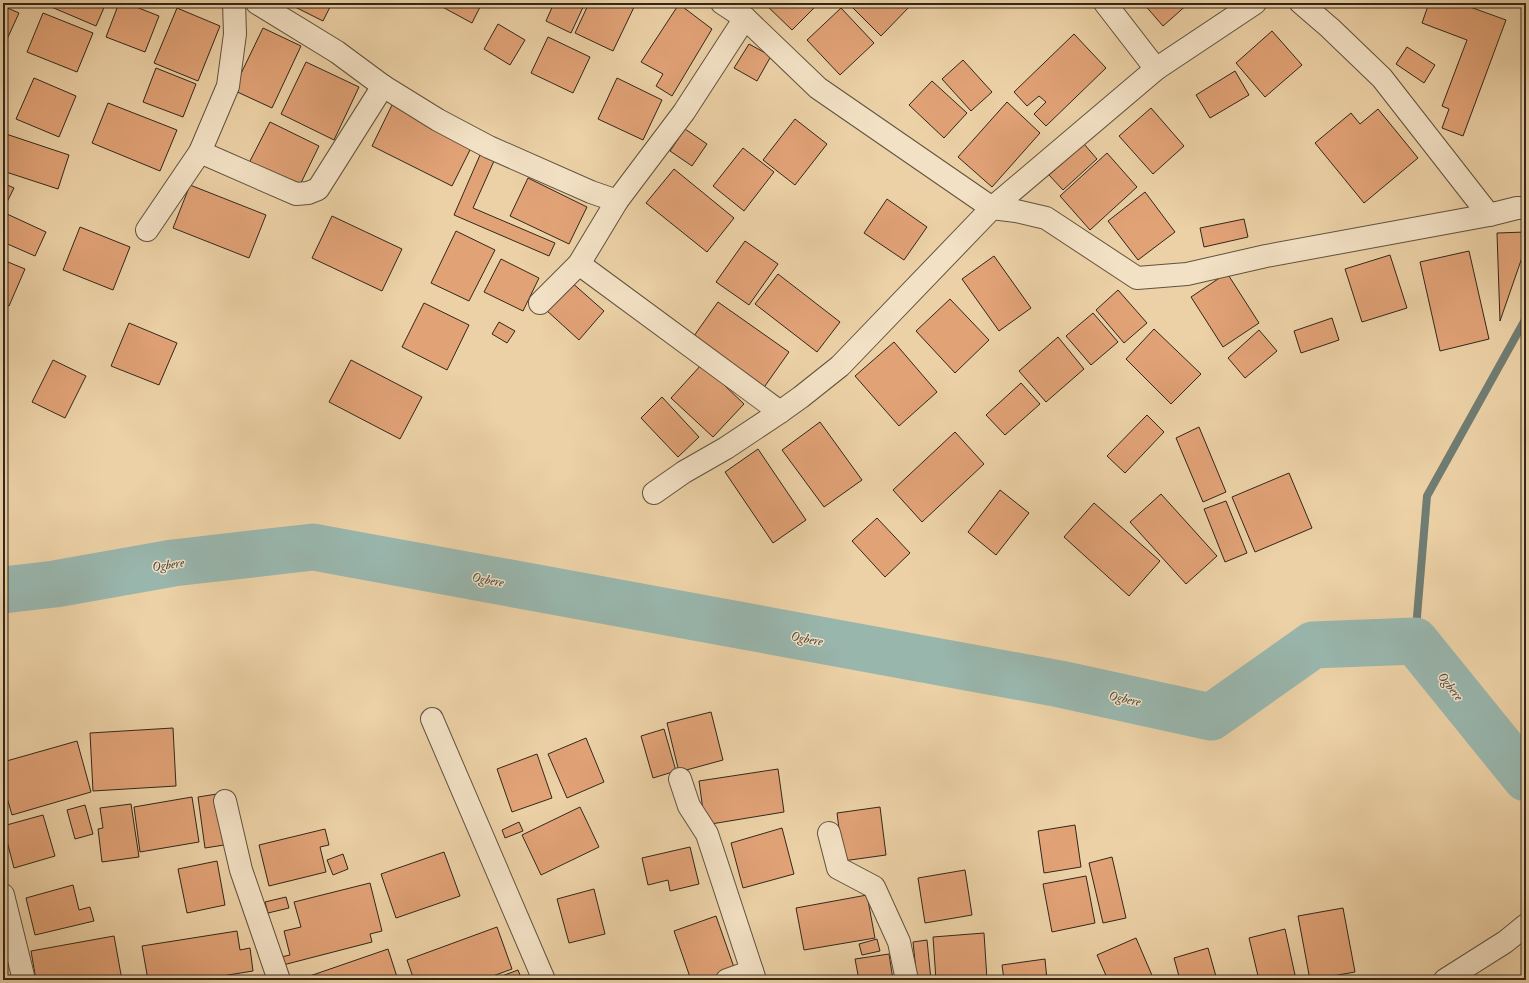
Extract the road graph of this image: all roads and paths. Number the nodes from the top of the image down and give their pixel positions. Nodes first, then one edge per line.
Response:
1 (234, 3) edge
2 (257, 3) edge
3 (722, 3) edge
4 (1105, 3) edge
5 (1255, 3) edge
6 (1301, 3) edge
7 (745, 18) junction
8 (1156, 69) junction
9 (383, 86) junction
10 (200, 152) junction
11 (617, 201) junction
12 (992, 208) junction
13 (1526, 208) edge
14 (1489, 216) junction
15 (147, 230) dead end
16 (579, 264) junction
17 (540, 303) dead end
18 (780, 412) junction
19 (654, 493) dead end
20 (432, 719) dead end
21 (680, 779) dead end
22 (225, 801) dead end
23 (829, 833) dead end
24 (3, 895) edge
25 (1526, 925) edge
26 (753, 976) edge
27 (24, 980) edge
28 (279, 980) edge
29 (544, 980) edge
30 (727, 980) edge
31 (907, 980) edge
32 (1445, 980) edge

1 - 10 street
2 - 9 street
3 - 7 street
4 - 8 street
5 - 8 street
6 - 14 street
7 - 11 street
7 - 12 street
8 - 12 street
9 - 10 street
9 - 11 street
10 - 15 street
11 - 16 street
12 - 14 street
12 - 18 street
13 - 14 street
16 - 17 street
16 - 18 street
18 - 19 street
20 - 29 street
21 - 26 street
22 - 28 street
23 - 31 street
24 - 27 street
25 - 32 street
26 - 30 street

